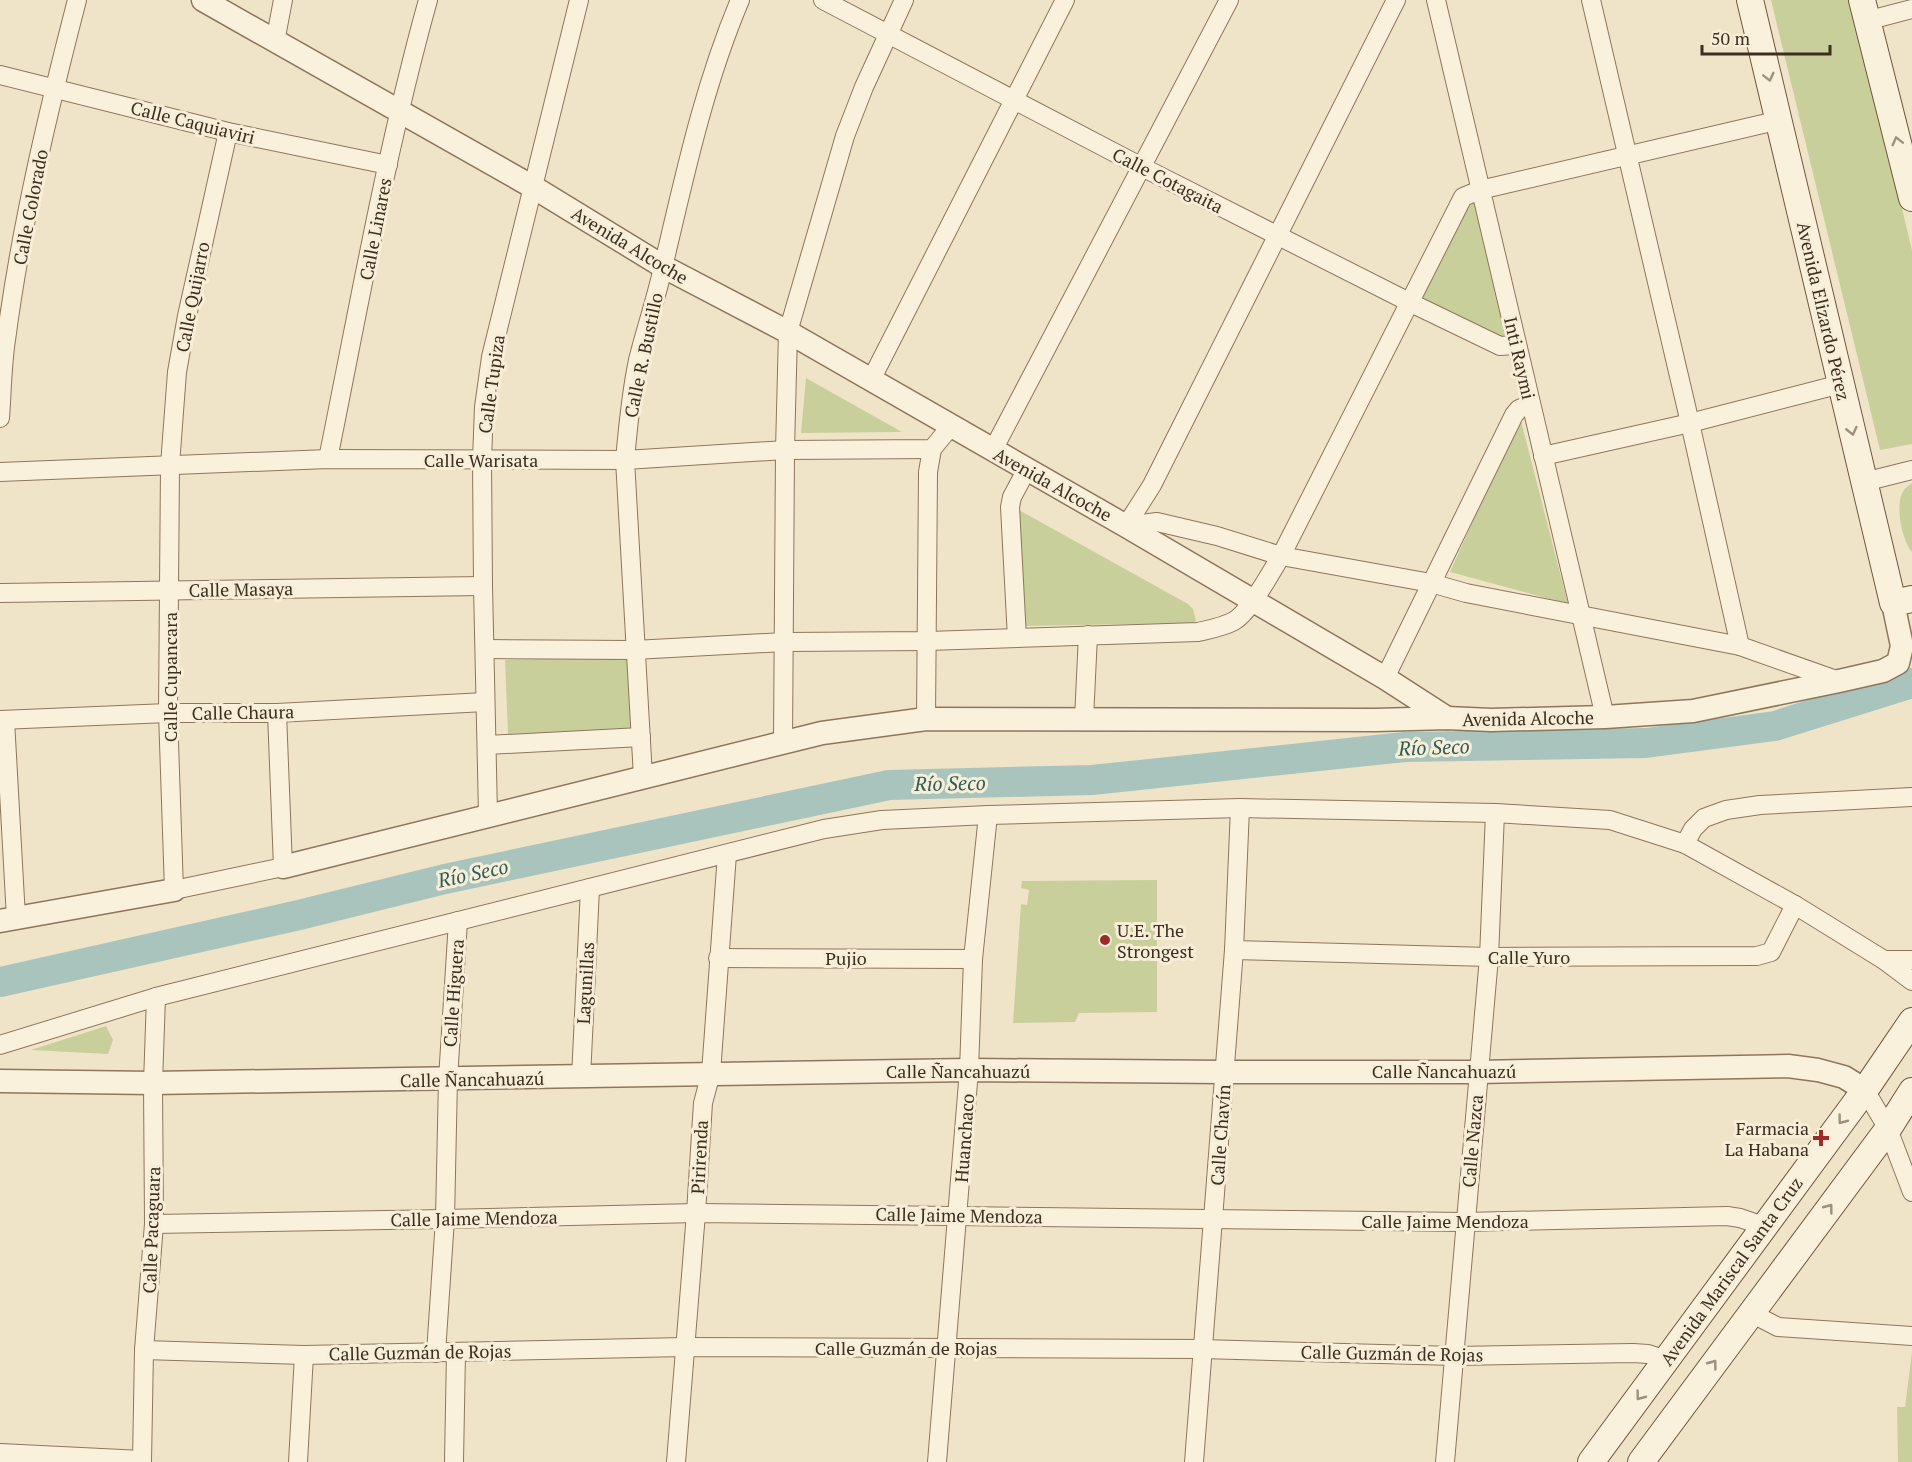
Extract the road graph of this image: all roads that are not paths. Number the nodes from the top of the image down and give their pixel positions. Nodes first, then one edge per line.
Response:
1 (77, 0) edge
2 (203, 0) edge
3 (283, 0) edge
4 (428, 0) edge
5 (579, 0) edge
6 (740, 0) edge
7 (823, 0) edge
8 (904, 0) edge
9 (1065, 0) edge
10 (1229, 0) edge
11 (1396, 0) edge
12 (1436, 0) edge
13 (1591, 0) edge
14 (1750, 0) edge
15 (1912, 9) edge
16 (1864, 10) edge
17 (887, 35) junction
18 (275, 42) junction
19 (0, 75) edge
20 (54, 87) junction
21 (1014, 100) junction
22 (399, 112) junction
23 (1780, 120) junction
24 (228, 132) junction
25 (1626, 155) junction
26 (388, 165) junction
27 (1142, 167) junction
28 (533, 187) junction
29 (1480, 190) junction
30 (1912, 198) edge
31 (1276, 235) junction
32 (664, 267) junction
33 (1409, 302) junction
34 (788, 332) junction
35 (1517, 345) junction
36 (871, 380) junction
37 (1841, 384) junction
38 (1531, 404) junction
39 (0, 418) edge
40 (1690, 423) junction
41 (951, 426) junction
42 (932, 449) junction
43 (785, 450) junction
44 (993, 450) junction
45 (1543, 456) junction
46 (328, 459) junction
47 (482, 460) junction
48 (625, 460) junction
49 (170, 465) junction
50 (1027, 469) junction
51 (1912, 470) edge
52 (0, 472) edge
53 (1864, 482) junction
54 (1126, 526) junction
55 (1281, 556) junction
56 (1431, 583) junction
57 (483, 586) junction
58 (170, 590) junction
59 (0, 594) edge
60 (1253, 601) junction
61 (1903, 601) edge
62 (1581, 615) junction
63 (1089, 635) junction
64 (1017, 638) junction
65 (928, 641) junction
66 (783, 642) junction
67 (1740, 646) junction
68 (485, 649) junction
69 (634, 650) junction
70 (1385, 678) junction
71 (1839, 681) junction
72 (485, 702) junction
73 (277, 712) junction
74 (168, 713) junction
75 (1605, 717) junction
76 (1447, 718) junction
77 (926, 719) junction
78 (1084, 719) junction
79 (3, 720) edge
80 (641, 737) junction
81 (783, 743) junction
82 (487, 745) junction
83 (643, 777) junction
84 (1912, 797) edge
85 (1240, 808) junction
86 (1495, 813) junction
87 (488, 815) junction
88 (988, 815) junction
89 (1685, 844) junction
90 (727, 854) junction
91 (283, 867) junction
92 (590, 888) junction
93 (174, 890) junction
94 (1795, 905) junction
95 (8, 920) edge
96 (458, 921) junction
97 (1234, 950) junction
98 (1489, 957) junction
99 (718, 958) junction
100 (973, 959) junction
101 (1884, 960) junction
102 (1912, 960) edge
103 (1912, 981) edge
104 (156, 997) junction
105 (1912, 1021) edge
106 (0, 1045) edge
107 (969, 1070) junction
108 (1224, 1072) junction
109 (1478, 1072) junction
110 (711, 1073) junction
111 (581, 1078) junction
112 (448, 1079) junction
113 (0, 1080) edge
114 (153, 1083) junction
115 (1865, 1090) junction
116 (1912, 1091) edge
117 (1887, 1129) junction
118 (1912, 1191) edge
119 (696, 1213) junction
120 (958, 1215) junction
121 (1213, 1218) junction
122 (445, 1220) junction
123 (1465, 1222) junction
124 (154, 1224) junction
125 (1763, 1226) junction
126 (1751, 1313) junction
127 (1912, 1336) edge
128 (684, 1347) junction
129 (946, 1348) junction
130 (1202, 1349) junction
131 (144, 1350) junction
132 (456, 1352) junction
133 (436, 1353) junction
134 (304, 1355) junction
135 (1455, 1356) junction
136 (1667, 1360) junction
137 (0, 1453) edge
138 (142, 1461) edge
139 (298, 1462) edge
140 (454, 1462) edge
141 (676, 1462) edge
142 (937, 1462) edge
143 (1194, 1462) edge
144 (1445, 1462) edge
145 (1591, 1462) edge
146 (1641, 1462) edge

1 - 20 street, Calle Colorado
2 - 18 street, Avenida Alcoche
3 - 18 street
4 - 22 street, Calle Linares
5 - 28 street, Calle Tupiza
6 - 32 street, Calle R. Bustillo
7 - 17 street, Calle Cotagaita
8 - 17 street
9 - 21 street
10 - 27 street
11 - 31 street
12 - 29 street, Inti Raymi
13 - 25 street
14 -> 23 main road, Avenida Elizardo Pérez
15 - 16 street
30 -> 16 main road
17 - 21 street, Calle Cotagaita
17 - 34 street
18 - 22 street, Avenida Alcoche
19 - 20 street, Calle Caquiaviri
20 - 24 street, Calle Caquiaviri
20 - 39 street, Calle Colorado
21 - 27 street, Calle Cotagaita
21 - 36 street
22 - 26 street, Calle Linares
22 - 28 street, Avenida Alcoche
23 - 25 street
23 - 37 main road, Avenida Elizardo Pérez
24 - 26 street, Calle Caquiaviri
24 - 49 street, Calle Quijarro
25 - 29 street
25 - 40 street
26 - 46 street, Calle Linares
27 - 31 street, Calle Cotagaita
27 - 44 street
28 - 32 street, Avenida Alcoche
28 - 47 street, Calle Tupiza
29 - 33 street
29 - 35 street, Inti Raymi
31 - 33 street, Calle Cotagaita
31 - 54 street
32 - 34 street, Avenida Alcoche
32 - 48 street, Calle R. Bustillo
33 - 35 street, Calle Cotagaita
33 - 55 street
34 - 36 street, Avenida Alcoche
34 - 43 street
35 - 38 street, Inti Raymi
36 - 41 street, Avenida Alcoche
37 - 40 street
37 -> 53 main road, Avenida Elizardo Pérez
38 - 45 street, Inti Raymi
38 - 56 street
40 - 45 street
40 - 67 street
41 - 42 street
41 - 44 street, Avenida Alcoche
42 - 43 street, Calle Warisata
42 - 65 street
43 - 48 street, Calle Warisata
43 - 66 street
44 - 50 street, Avenida Alcoche
45 - 62 street, Inti Raymi
46 - 47 street, Calle Warisata
46 - 49 street, Calle Warisata
47 - 48 street, Calle Warisata
47 - 57 street, Calle Tupiza
48 - 69 street, Calle R. Bustillo
49 - 52 street, Calle Warisata
49 - 58 street, Calle Cupancara
50 - 54 street, Avenida Alcoche
50 - 64 street
51 - 53 street
53 - 61 main road, Avenida Elizardo Pérez
54 - 55 street
54 - 60 street, Avenida Alcoche
55 - 56 street
55 - 60 street
56 - 62 street
56 - 70 street
57 - 58 street, Calle Masaya
57 - 68 street, Calle Tupiza
58 - 59 street, Calle Masaya
58 - 74 street, Calle Cupancara
60 - 63 street
60 - 70 street, Avenida Alcoche
61 - 71 street, Avenida Alcoche
62 - 67 street
62 - 75 street, Inti Raymi
63 - 64 street
63 - 78 street
64 - 65 street
65 - 66 street
65 - 77 street
66 - 69 street
66 - 81 street
67 - 71 street
68 - 69 street
68 - 72 street, Calle Tupiza
69 - 80 street, Calle R. Bustillo
70 - 76 street, Avenida Alcoche
71 - 75 street, Avenida Alcoche
72 - 73 street, Calle Chaura
72 - 82 street, Calle Tupiza
73 - 74 street, Calle Chaura
73 - 91 street
74 - 79 street, Calle Chaura
74 - 93 street, Calle Cupancara
75 - 76 street, Avenida Alcoche
76 - 78 street
77 - 78 street
77 - 81 street
79 - 95 street
80 - 82 street
80 - 83 street, Calle R. Bustillo
81 - 83 street
82 - 87 street, Calle Tupiza
83 - 87 street
84 - 89 street
85 - 86 street
85 - 88 street
85 - 97 street, Calle Chavín
86 - 89 street
86 - 98 street, Calle Nazca
87 - 91 street
88 - 90 street
88 - 100 street, Huanchaco
89 - 94 street
90 - 92 street
90 - 99 street, Pirirenda
91 - 93 street
92 - 96 street
92 - 111 street, Lagunillas
93 - 95 street
94 - 98 street, Calle Yuro
94 - 101 street
96 - 104 street
96 - 112 street, Calle Higuera
97 - 98 street, Calle Yuro
97 - 108 street, Calle Chavín
98 - 109 street, Calle Nazca
99 - 100 street, Pujio
99 - 110 street, Pirirenda
100 - 107 street, Huanchaco
101 - 102 street
101 - 103 street
104 - 106 street
104 - 114 street, Calle Pacaguara
105 - 115 main road, Avenida Mariscal Santa Cruz
107 - 108 street, Calle Ñancahuazú
107 - 110 street, Calle Ñancahuazú
107 - 120 street, Huanchaco
108 - 109 street, Calle Ñancahuazú
108 - 121 street, Calle Chavín
109 - 115 street, Calle Ñancahuazú
109 - 123 street, Calle Nazca
110 - 111 street, Calle Ñancahuazú
110 - 119 street, Pirirenda
111 - 112 street, Calle Ñancahuazú
112 - 114 street, Calle Ñancahuazú
112 - 122 street, Calle Higuera
113 - 114 street, Calle Ñancahuazú
114 - 124 street, Calle Pacaguara
115 - 117 street
115 -> 125 main road, Avenida Mariscal Santa Cruz
116 - 117 main road
117 - 118 street
126 -> 117 main road
119 - 120 street, Calle Jaime Mendoza
119 - 122 street, Calle Jaime Mendoza
119 - 128 street, Pirirenda
120 - 121 street, Calle Jaime Mendoza
120 - 129 street, Huanchaco
121 - 123 street, Calle Jaime Mendoza
121 - 130 street, Calle Chavín
122 - 124 street, Calle Jaime Mendoza
122 - 133 street, Calle Higuera
123 - 125 street, Calle Jaime Mendoza
123 - 135 street, Calle Nazca
124 - 131 street, Calle Pacaguara
125 - 136 main road, Avenida Mariscal Santa Cruz
126 - 127 street
146 -> 126 main road
128 - 129 street, Calle Guzmán de Rojas
128 - 132 street, Calle Guzmán de Rojas
128 - 141 street, Pirirenda
129 - 130 street, Calle Guzmán de Rojas
129 - 142 street, Huanchaco
130 - 135 street, Calle Guzmán de Rojas
130 - 143 street, Calle Chavín
131 - 134 street, Calle Guzmán de Rojas
131 - 138 street, Calle Pacaguara
132 - 133 street, Calle Guzmán de Rojas
132 - 140 street
133 - 134 street, Calle Guzmán de Rojas
134 - 139 street
135 - 136 street, Calle Guzmán de Rojas
135 - 144 street, Calle Nazca
136 -> 145 main road, Avenida Mariscal Santa Cruz
137 - 138 street

